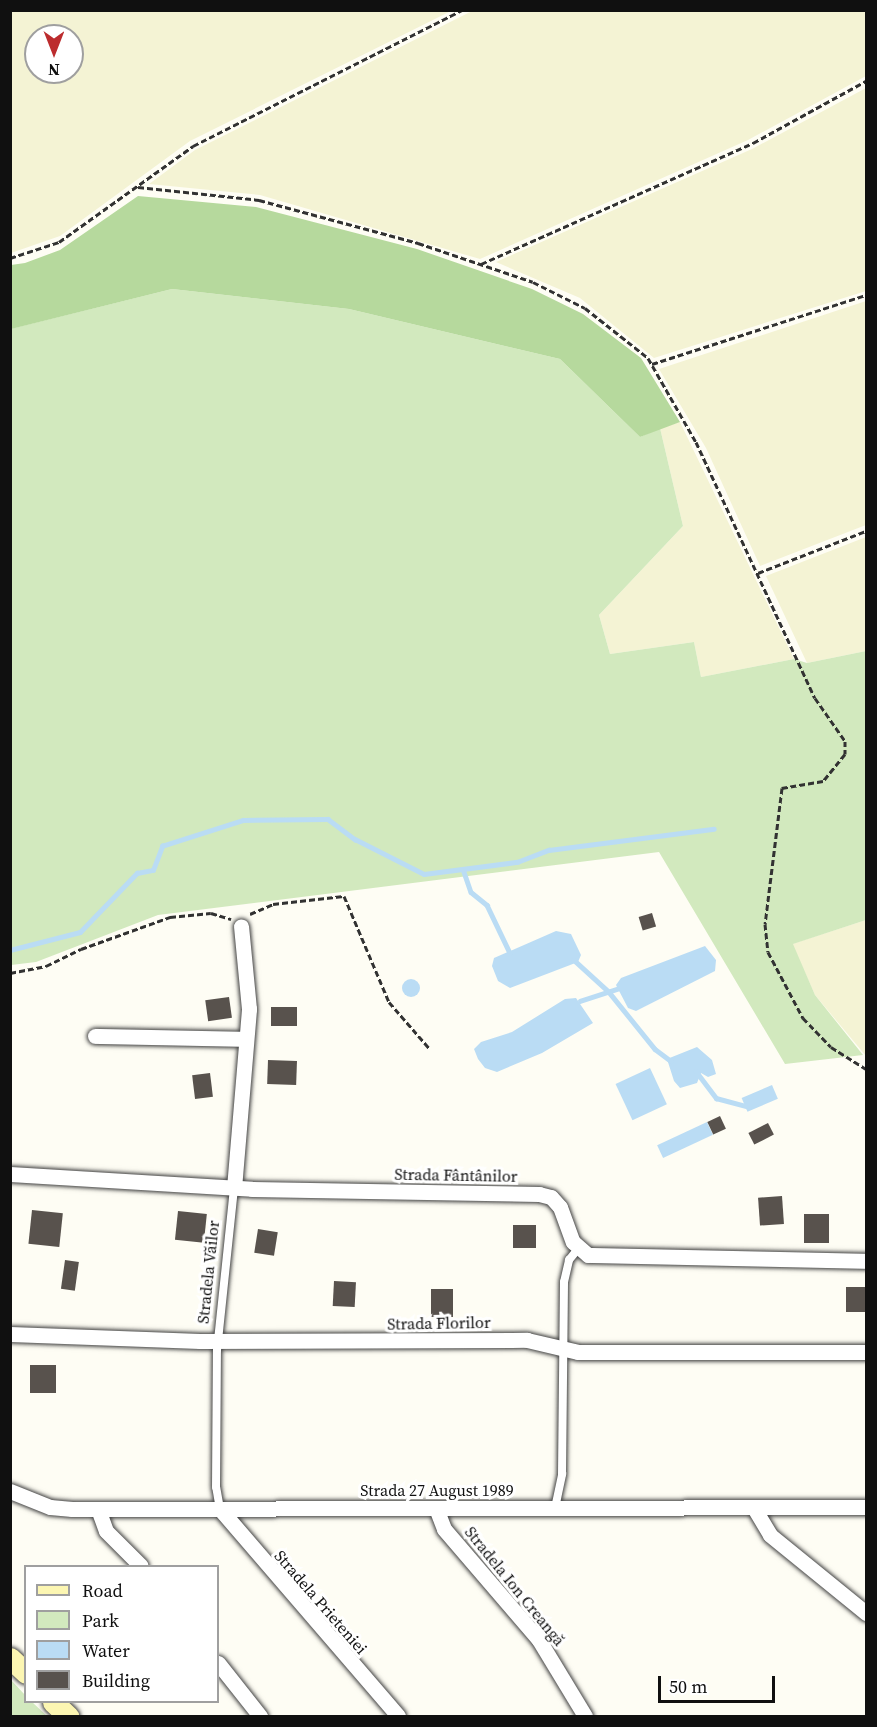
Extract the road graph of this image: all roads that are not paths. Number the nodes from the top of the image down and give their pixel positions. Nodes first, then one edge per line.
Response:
1 (241, 926) dead end
2 (94, 1036) dead end
3 (245, 1039) junction
4 (10, 1174) edge
5 (234, 1188) junction
6 (578, 1249) junction
7 (867, 1261) edge
8 (10, 1334) edge
9 (218, 1340) junction
10 (562, 1348) junction
11 (867, 1352) edge
12 (10, 1491) edge
13 (867, 1507) edge
14 (436, 1508) junction
15 (555, 1508) junction
16 (754, 1508) junction
17 (98, 1509) junction
18 (220, 1509) junction
19 (140, 1565) edge
20 (867, 1613) edge
21 (10, 1658) edge
22 (219, 1664) edge
23 (24, 1672) edge
24 (55, 1703) edge
25 (68, 1716) edge
26 (260, 1716) edge
27 (398, 1716) edge
28 (585, 1716) edge

1 - 3 street, Stradela Văilor
2 - 3 street
3 - 5 street, Stradela Văilor
4 - 5 street, Strada Fântânilor
5 - 6 street, Strada Fântânilor
5 - 9 lane, Stradela Văilor
6 - 7 street
6 - 10 lane
8 - 9 street, Strada Florilor
9 - 10 street, Strada Florilor
9 - 18 lane, Stradela Văilor
10 - 11 street, Strada Florilor
10 - 15 lane
12 - 17 street, Strada 27 August 1989
13 - 16 street, Strada 27 August 1989
14 - 15 street, Strada 27 August 1989
14 - 18 street, Strada 27 August 1989
14 - 28 street, Stradela Ion Creangă
15 - 16 street, Strada 27 August 1989
16 - 20 street
17 - 18 street, Strada 27 August 1989
17 - 19 street
18 - 27 street, Stradela Prieteniei
21 - 23 main road
22 - 26 street
24 - 25 main road

